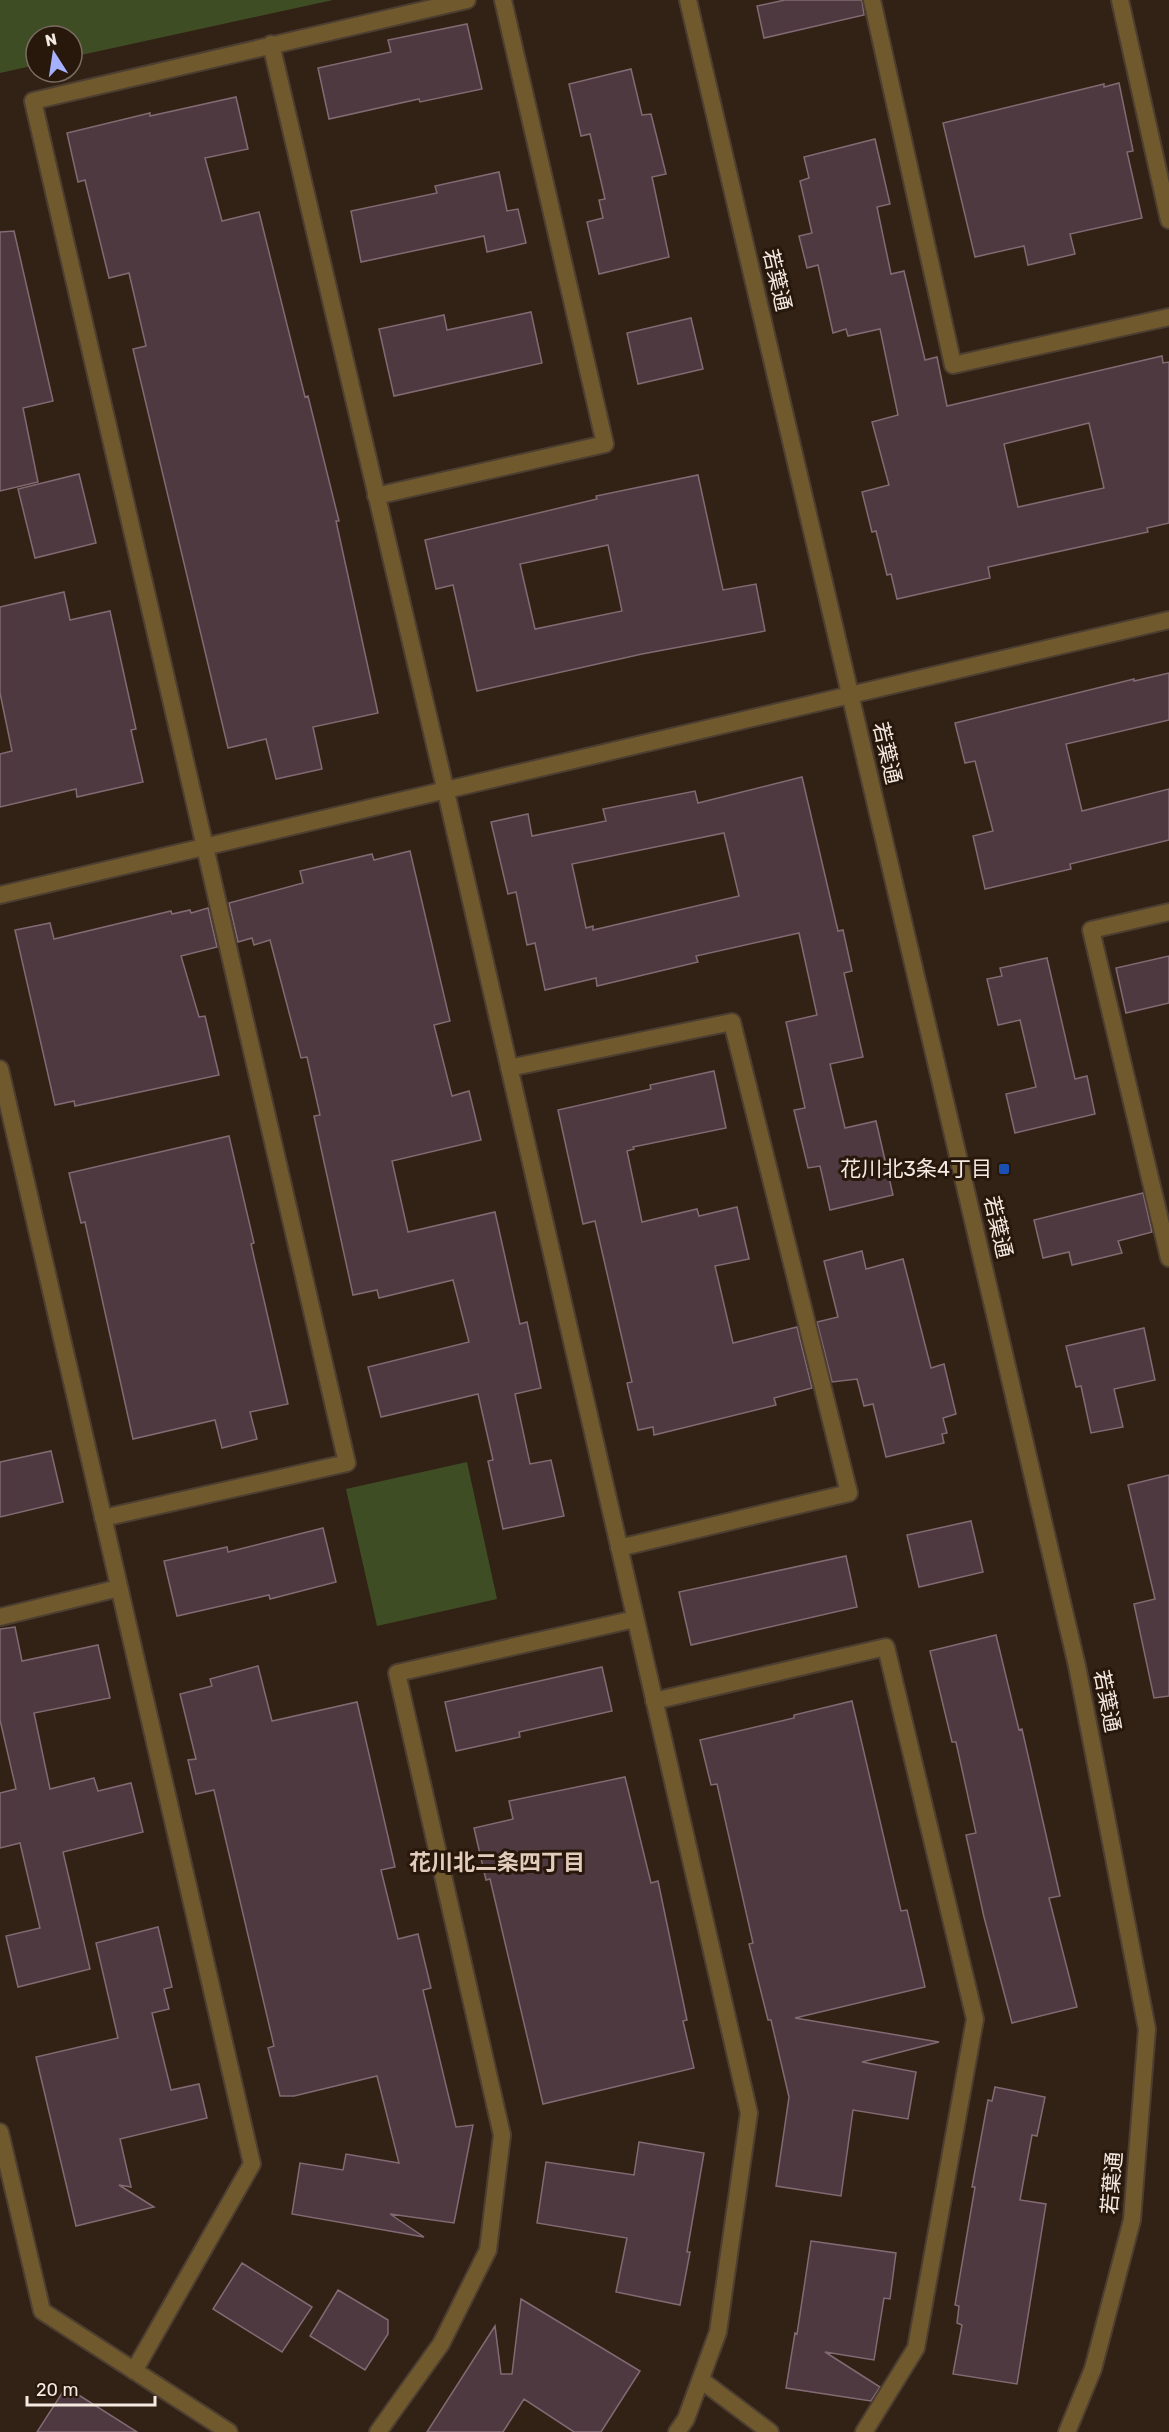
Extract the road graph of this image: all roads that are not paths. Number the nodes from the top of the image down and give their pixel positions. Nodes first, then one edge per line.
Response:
1 (467, 0) edge
2 (503, 0) edge
3 (688, 0) edge
4 (872, 0) edge
5 (1120, 0) edge
6 (271, 44) junction
7 (1169, 220) edge
8 (1169, 317) edge
9 (376, 496) junction
10 (1169, 620) edge
11 (850, 694) junction
12 (446, 792) junction
13 (205, 848) junction
14 (0, 895) edge
15 (1169, 912) edge
16 (509, 1068) junction
17 (0, 1069) edge
18 (1169, 1258) edge
19 (103, 1518) junction
20 (619, 1548) junction
21 (119, 1588) junction
22 (0, 1617) edge
23 (635, 1619) junction
24 (654, 1701) junction
25 (0, 2132) edge
26 (134, 2370) junction
27 (701, 2380) junction
28 (229, 2432) edge
29 (378, 2432) edge
30 (677, 2432) edge
31 (770, 2432) edge
32 (864, 2432) edge
33 (1067, 2432) edge

1 - 6 street
2 - 9 street
3 - 11 street, 若葉通
4 - 8 street
5 - 7 street
6 - 9 street
6 - 13 street
9 - 12 street
10 - 11 street
11 - 12 street
11 - 33 street, 若葉通
12 - 13 street
12 - 16 street
13 - 14 street
13 - 19 street
15 - 18 street
16 - 20 street
16 - 20 street
17 - 19 street
19 - 21 street
20 - 23 street
21 - 22 street
21 - 26 street
23 - 24 street
23 - 29 street
24 - 27 street
24 - 32 street
25 - 26 street
26 - 28 street
27 - 30 street
27 - 31 street

